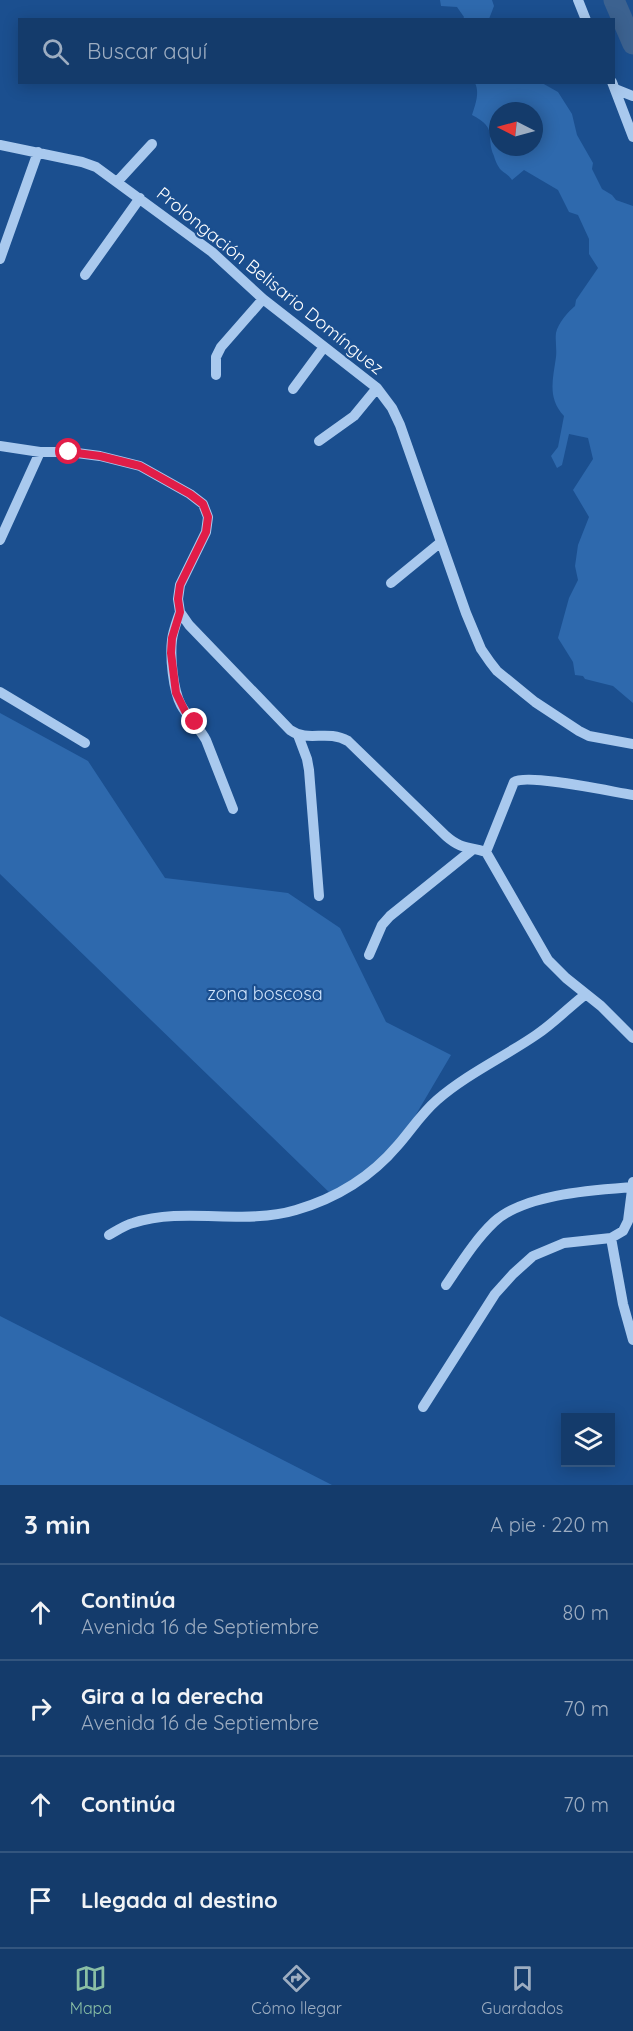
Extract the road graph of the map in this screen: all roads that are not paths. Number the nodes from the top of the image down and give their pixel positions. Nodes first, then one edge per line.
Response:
1 (579, 0) edge
2 (585, 18) edge
3 (613, 86) edge
4 (633, 96) edge
5 (633, 137) edge
6 (152, 144) dead end
7 (0, 145) edge
8 (38, 152) junction
9 (117, 182) junction
10 (140, 198) junction
11 (0, 259) edge
12 (85, 275) dead end
13 (263, 299) junction
14 (324, 347) junction
15 (216, 375) dead end
16 (377, 388) junction
17 (293, 389) dead end
18 (319, 441) dead end
19 (0, 447) edge
20 (40, 452) junction
21 (0, 540) edge
22 (441, 542) junction
23 (391, 583) dead end
24 (180, 612) junction
25 (0, 692) edge
26 (298, 735) junction
27 (85, 743) dead end
28 (633, 744) edge
29 (633, 795) edge
30 (233, 809) dead end
31 (471, 850) junction
32 (486, 852) junction
33 (319, 896) dead end
34 (369, 955) dead end
35 (586, 994) junction
36 (633, 1038) edge
37 (633, 1184) edge
38 (109, 1235) dead end
39 (611, 1238) junction
40 (446, 1285) dead end
41 (633, 1340) edge
42 (423, 1407) dead end

1 - 2 street
3 - 4 street
3 - 5 street
6 - 9 street
7 - 8 street, Prolongación Belisario Domínguez
8 - 9 street, Prolongación Belisario Domínguez
8 - 11 street
9 - 10 street, Prolongación Belisario Domínguez
10 - 12 street
10 - 13 street, Prolongación Belisario Domínguez
13 - 14 street, Prolongación Belisario Domínguez
13 - 15 street
14 - 16 street, Prolongación Belisario Domínguez
14 - 17 street
16 - 18 street
16 - 22 street, Prolongación Belisario Domínguez
19 - 20 street
20 - 21 street
20 - 24 street
22 - 23 street
22 - 28 street, Prolongación Belisario Domínguez
24 - 26 street
24 - 30 street
25 - 27 street
26 - 31 street
26 - 33 street
29 - 32 street
31 - 32 street
31 - 34 street
32 - 35 street
35 - 36 street
35 - 38 street
37 - 39 street
37 - 40 street
39 - 41 street
39 - 42 street

